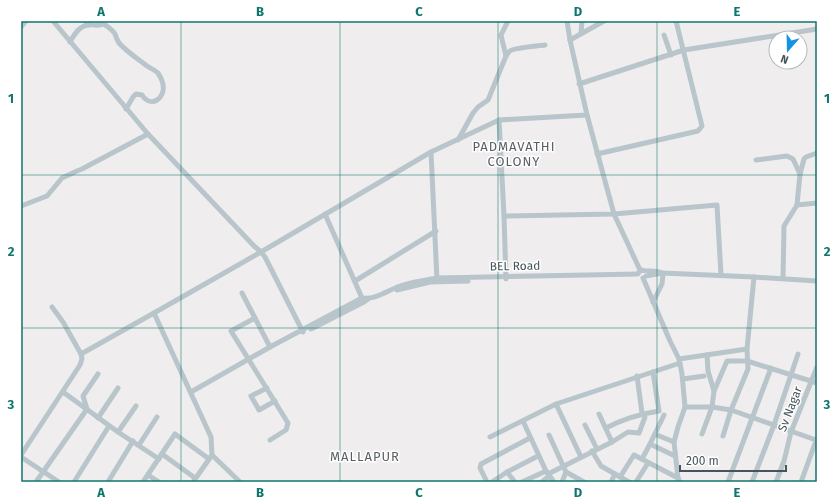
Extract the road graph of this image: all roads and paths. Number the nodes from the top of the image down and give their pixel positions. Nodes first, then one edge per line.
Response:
1 (26, 21) edge
2 (53, 21) edge
3 (85, 21) edge
4 (508, 21) edge
5 (567, 21) edge
6 (582, 21) edge
7 (604, 21) edge
8 (676, 21) edge
9 (90, 25) junction
10 (21, 27) edge
11 (817, 29) edge
12 (582, 33) junction
13 (664, 35) dead end
14 (570, 40) junction
15 (70, 42) junction
16 (545, 44) dead end
17 (684, 50) junction
18 (671, 55) junction
19 (506, 56) junction
20 (580, 84) junction
21 (126, 109) junction
22 (587, 115) junction
23 (499, 120) junction
24 (148, 134) junction
25 (458, 140) junction
26 (431, 152) junction
27 (817, 153) edge
28 (597, 154) junction
29 (756, 160) dead end
30 (800, 174) junction
31 (817, 203) edge
32 (797, 205) junction
33 (21, 206) edge
34 (325, 214) junction
35 (614, 214) junction
36 (504, 216) junction
37 (436, 231) junction
38 (262, 252) junction
39 (642, 274) junction
40 (663, 274) junction
41 (721, 276) junction
42 (754, 277) junction
43 (506, 278) junction
44 (783, 278) junction
45 (437, 280) junction
46 (355, 281) junction
47 (817, 281) edge
48 (242, 293) dead end
49 (365, 298) junction
50 (653, 302) junction
51 (52, 308) dead end
52 (154, 313) junction
53 (254, 318) junction
54 (303, 331) junction
55 (270, 347) junction
56 (747, 349) junction
57 (726, 352) junction
58 (81, 354) junction
59 (798, 354) dead end
60 (707, 355) junction
61 (249, 360) junction
62 (747, 360) junction
63 (679, 361) junction
64 (727, 361) junction
65 (817, 367) edge
66 (771, 368) junction
67 (653, 372) junction
68 (98, 374) dead end
69 (791, 374) junction
70 (636, 376) junction
71 (704, 376) dead end
72 (682, 379) junction
73 (814, 383) edge
74 (118, 388) dead end
75 (267, 388) junction
76 (714, 391) junction
77 (63, 392) junction
78 (191, 394) junction
79 (83, 396) junction
80 (275, 401) junction
81 (78, 403) junction
82 (556, 404) junction
83 (136, 406) dead end
84 (685, 407) junction
85 (712, 407) junction
86 (87, 409) junction
87 (731, 410) junction
88 (642, 413) junction
89 (599, 414) dead end
90 (664, 414) dead end
91 (157, 417) dead end
92 (752, 417) junction
93 (98, 418) junction
94 (523, 420) junction
95 (585, 425) dead end
96 (774, 425) junction
97 (109, 426) junction
98 (606, 428) junction
99 (118, 432) junction
100 (791, 432) junction
101 (702, 434) dead end
102 (548, 435) dead end
103 (657, 435) dead end
104 (723, 436) dead end
105 (490, 437) dead end
106 (530, 438) junction
107 (817, 439) edge
108 (270, 440) dead end
109 (133, 441) junction
110 (612, 442) junction
111 (674, 442) junction
112 (650, 444) junction
113 (139, 445) junction
114 (594, 450) junction
115 (21, 456) edge
116 (538, 456) junction
117 (675, 456) junction
118 (160, 457) junction
119 (210, 457) junction
120 (581, 457) junction
121 (642, 460) junction
122 (648, 463) junction
123 (564, 465) junction
124 (43, 472) junction
125 (507, 472) junction
126 (566, 472) junction
127 (548, 474) junction
128 (148, 475) junction
129 (618, 475) junction
130 (234, 477) junction
131 (194, 480) edge
132 (679, 480) edge
133 (36, 482) edge
134 (59, 482) edge
135 (74, 482) edge
136 (108, 482) edge
137 (143, 482) edge
138 (159, 482) edge
139 (230, 482) edge
140 (240, 482) edge
141 (487, 482) edge
142 (492, 482) edge
143 (515, 482) edge
144 (522, 482) edge
145 (542, 482) edge
146 (554, 482) edge
147 (562, 482) edge
148 (584, 482) edge
149 (611, 482) edge
150 (630, 482) edge
151 (636, 482) edge
152 (728, 482) edge
153 (752, 482) edge
154 (776, 482) edge
155 (801, 482) edge

1 - 10 street
2 - 15 street
3 - 9 street
4 - 19 street
5 - 14 street
6 - 12 street
7 - 12 street
8 - 17 street
9 - 15 street
9 - 21 street
11 - 17 street
12 - 14 street
13 - 18 street
14 - 20 street
15 - 21 street
16 - 19 street
17 - 18 street
17 - 28 street
18 - 20 street
19 - 25 street
20 - 22 street
21 - 24 street
22 - 23 street
22 - 28 street
23 - 25 street
23 - 36 street
24 - 33 street
24 - 38 street
25 - 26 street
26 - 34 street
26 - 37 street
27 - 30 street
28 - 35 street
29 - 30 street
30 - 32 street
31 - 32 street
32 - 44 street
34 - 38 street
34 - 46 street
35 - 36 street
35 - 39 street
35 - 41 street
36 - 43 street
37 - 45 street
37 - 46 street
38 - 52 street
38 - 54 street
39 - 40 street, BEL Road
39 - 43 street, BEL Road
39 - 50 street
40 - 41 street, BEL Road
40 - 50 street
41 - 42 street, BEL Road
42 - 44 street, BEL Road
42 - 56 street
43 - 45 street, BEL Road
44 - 47 street, BEL Road
45 - 49 street, BEL Road
46 - 49 street
48 - 53 street
49 - 54 street, BEL Road
50 - 63 street
51 - 58 street
52 - 58 street
52 - 78 street
53 - 55 street
53 - 61 street
54 - 55 street, BEL Road
54 - 61 street, BEL Road
55 - 61 street, BEL Road
56 - 57 street
56 - 62 street
57 - 60 street
57 - 64 street
58 - 77 street
59 - 69 street
60 - 63 street
60 - 76 street
61 - 75 street
61 - 78 street, BEL Road
62 - 64 street
62 - 66 street
62 - 87 street
63 - 67 street
63 - 72 street
64 - 76 street
65 - 73 street, Sv Nagar
66 - 69 street
66 - 92 street
67 - 70 street
67 - 88 street
68 - 79 street
69 - 73 street
69 - 96 street
70 - 82 street
70 - 88 street
71 - 72 street
72 - 84 street
73 - 100 street, Sv Nagar
74 - 93 street
75 - 80 street
75 - 80 street
76 - 85 street
77 - 81 street
77 - 115 street
78 - 119 street
79 - 81 street
79 - 86 street
80 - 108 street
81 - 86 street
82 - 94 street
82 - 120 street
83 - 99 street
84 - 85 street
84 - 111 street
85 - 87 street
85 - 101 street
86 - 93 street
86 - 124 street
87 - 92 street
87 - 104 street
88 - 98 street
88 - 110 street
89 - 98 street
90 - 112 street
91 - 113 street
92 - 96 street
92 - 152 street
93 - 97 street
94 - 105 street
94 - 106 street
95 - 114 street
96 - 100 street
96 - 153 street
97 - 99 street
97 - 135 street
98 - 110 street
99 - 109 street
100 - 107 street
100 - 154 street, Sv Nagar
102 - 123 street
103 - 111 street
106 - 116 street
106 - 141 street
107 - 155 street
109 - 113 street
109 - 136 street
110 - 114 street
111 - 117 street
112 - 117 street
112 - 121 street
113 - 118 street
114 - 120 street
114 - 129 street
115 - 124 street
116 - 125 street
116 - 127 street
117 - 132 street
118 - 119 street
118 - 128 street
118 - 131 street
119 - 130 street
119 - 131 street
120 - 123 street
121 - 122 street
121 - 129 street
122 - 132 street
122 - 151 street
123 - 126 street
123 - 127 street
124 - 133 street
124 - 134 street
125 - 142 street
125 - 143 street
126 - 147 street
126 - 148 street
127 - 144 street
127 - 145 street
127 - 146 street
128 - 137 street
128 - 138 street
129 - 149 street
129 - 150 street
130 - 139 street
130 - 140 street

